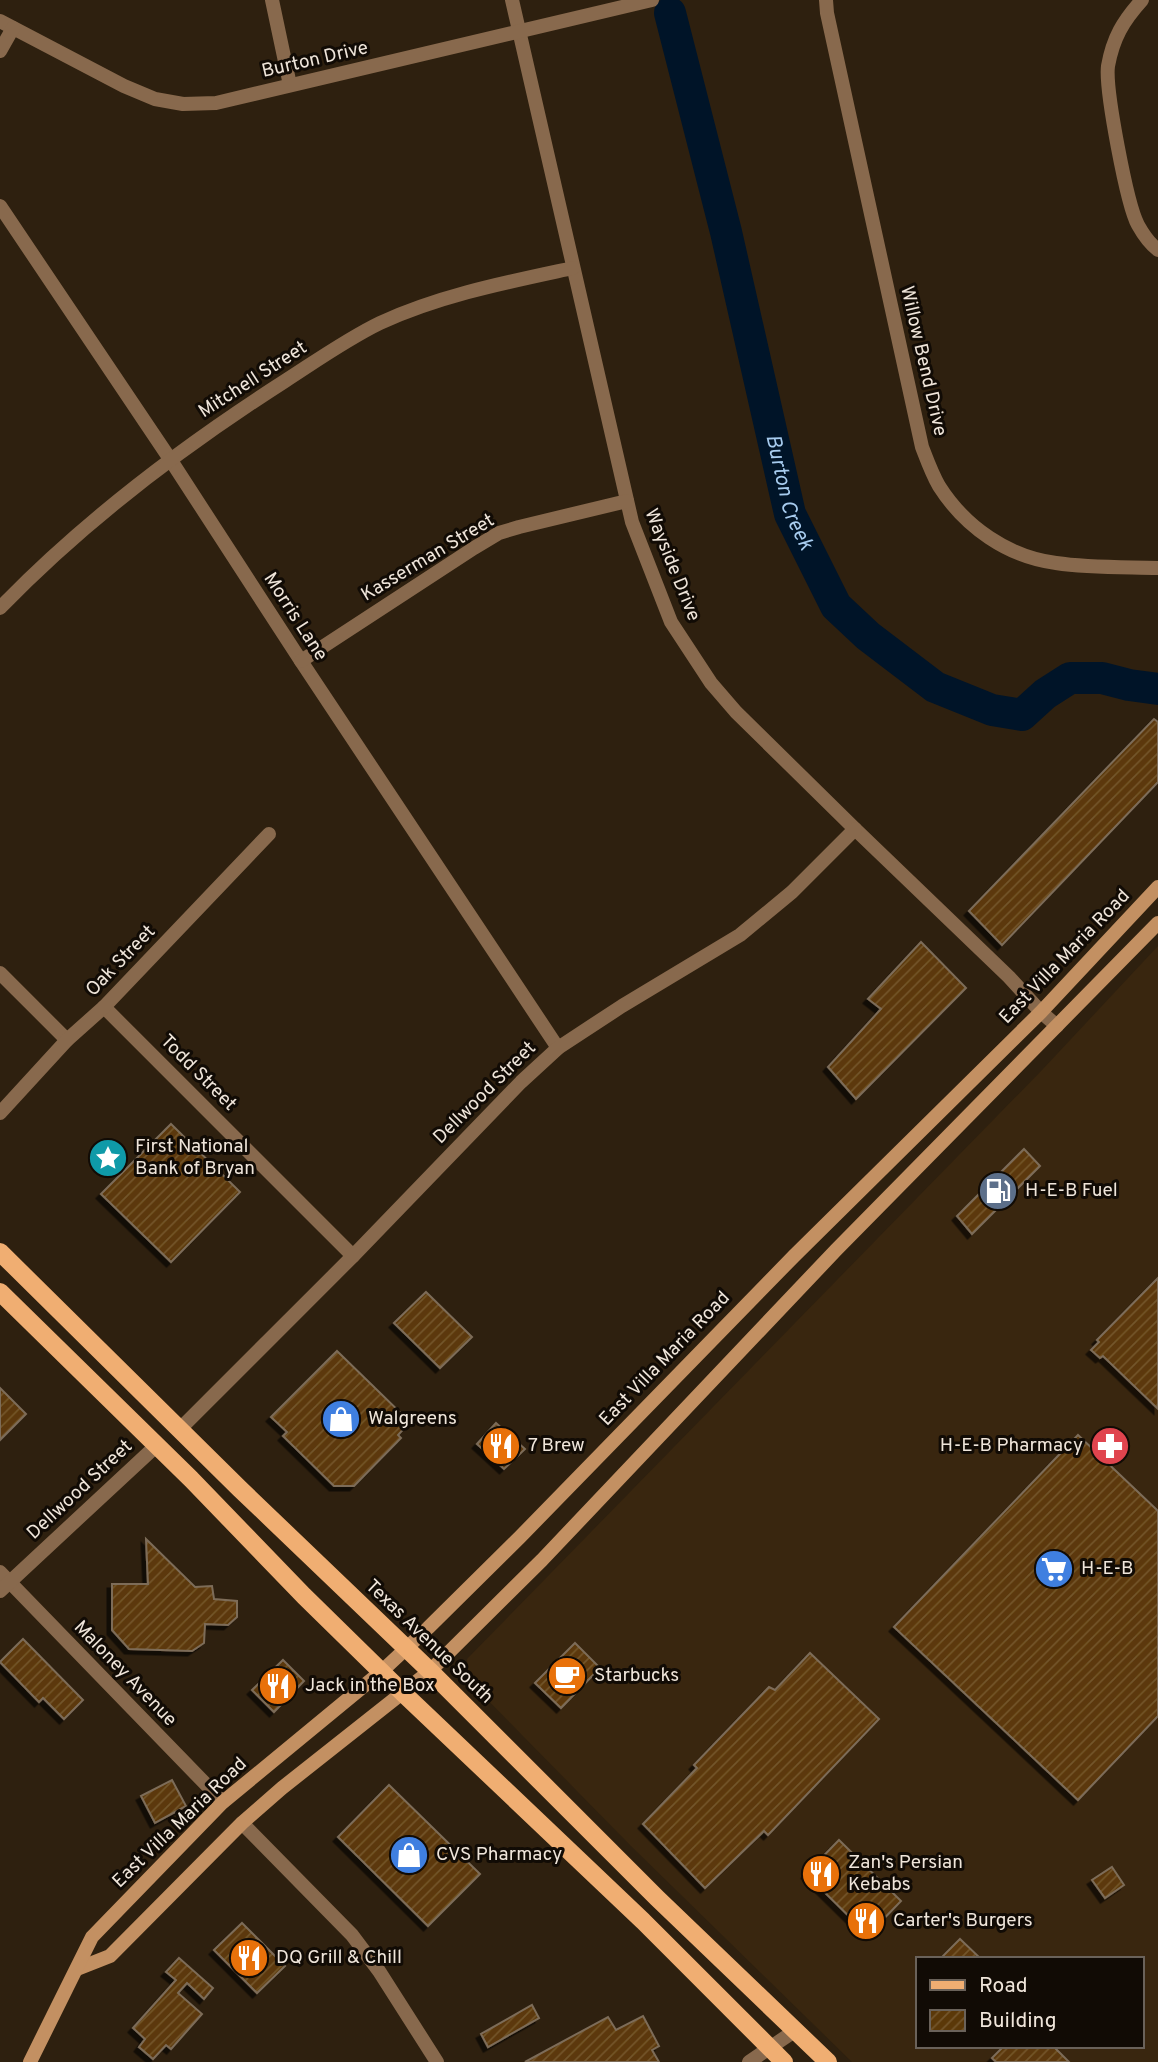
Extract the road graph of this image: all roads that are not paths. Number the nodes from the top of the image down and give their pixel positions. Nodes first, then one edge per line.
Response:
1 (272, 0) edge
2 (512, 0) edge
3 (652, 0) edge
4 (827, 0) edge
5 (1142, 0) edge
6 (6, 25) edge
7 (519, 32) junction
8 (0, 51) edge
9 (290, 85) junction
10 (0, 206) edge
11 (1158, 250) edge
12 (573, 268) junction
13 (170, 459) junction
14 (627, 501) junction
15 (1158, 568) edge
16 (0, 608) edge
17 (300, 661) junction
18 (855, 829) junction
19 (269, 834) dead end
20 (1158, 887) edge
21 (1158, 923) edge
22 (0, 973) edge
23 (104, 1007) junction
24 (1041, 1012) junction
25 (1057, 1026) junction
26 (67, 1040) junction
27 (558, 1048) junction
28 (0, 1113) edge
29 (0, 1252) edge
30 (353, 1256) junction
31 (0, 1292) edge
32 (180, 1429) junction
33 (156, 1446) junction
34 (3, 1582) edge
35 (406, 1649) junction
36 (382, 1671) junction
37 (429, 1671) junction
38 (404, 1693) junction
39 (223, 1802) junction
40 (242, 1823) junction
41 (77, 1969) junction
42 (796, 2030) junction
43 (770, 2048) junction
44 (30, 2062) edge
45 (437, 2062) edge
46 (749, 2062) edge
47 (784, 2062) edge
48 (828, 2062) edge

1 - 9 street
2 - 7 street, Wayside Drive
3 - 7 street, Burton Drive
4 - 15 street, Willow Bend Drive
5 - 11 street
6 - 8 street
6 - 9 street, Burton Drive
7 - 9 street, Burton Drive
7 - 12 street, Wayside Drive
10 - 13 street, Morris Lane
12 - 13 street, Mitchell Street
12 - 14 street, Wayside Drive
13 - 16 street, Mitchell Street
13 - 17 street, Morris Lane
14 - 17 street, Kasserman Street
14 - 18 street, Wayside Drive
17 - 27 street, Morris Lane
18 - 24 street, Wayside Drive
18 - 27 street, Dellwood Street
19 - 23 street, Oak Street
20 - 24 main road, East Villa Maria Road
21 - 25 main road
22 - 26 street
23 - 26 street, Oak Street
23 - 30 street, Todd Street
24 - 25 street, Wayside Drive
24 - 35 main road, East Villa Maria Road
25 - 37 main road
26 - 28 street, Oak Street
27 - 30 street, Dellwood Street
29 - 32 main road, Texas Avenue South
30 - 32 street, Dellwood Street
31 - 33 main road
32 - 35 main road, Texas Avenue South
33 - 34 street, Dellwood Street
33 - 36 main road
34 - 39 street, Maloney Avenue
35 - 36 main road, East Villa Maria Road
35 - 37 main road, Texas Avenue South
36 - 38 main road
36 - 39 main road, East Villa Maria Road
37 - 38 main road
37 - 42 main road, Texas Avenue South
38 - 40 main road
38 - 43 main road
39 - 41 main road, East Villa Maria Road
40 - 41 main road
40 - 45 street
41 - 44 main road, East Villa Maria Road
42 - 43 street
42 - 48 main road, Texas Avenue South
43 - 46 street
43 - 47 main road

